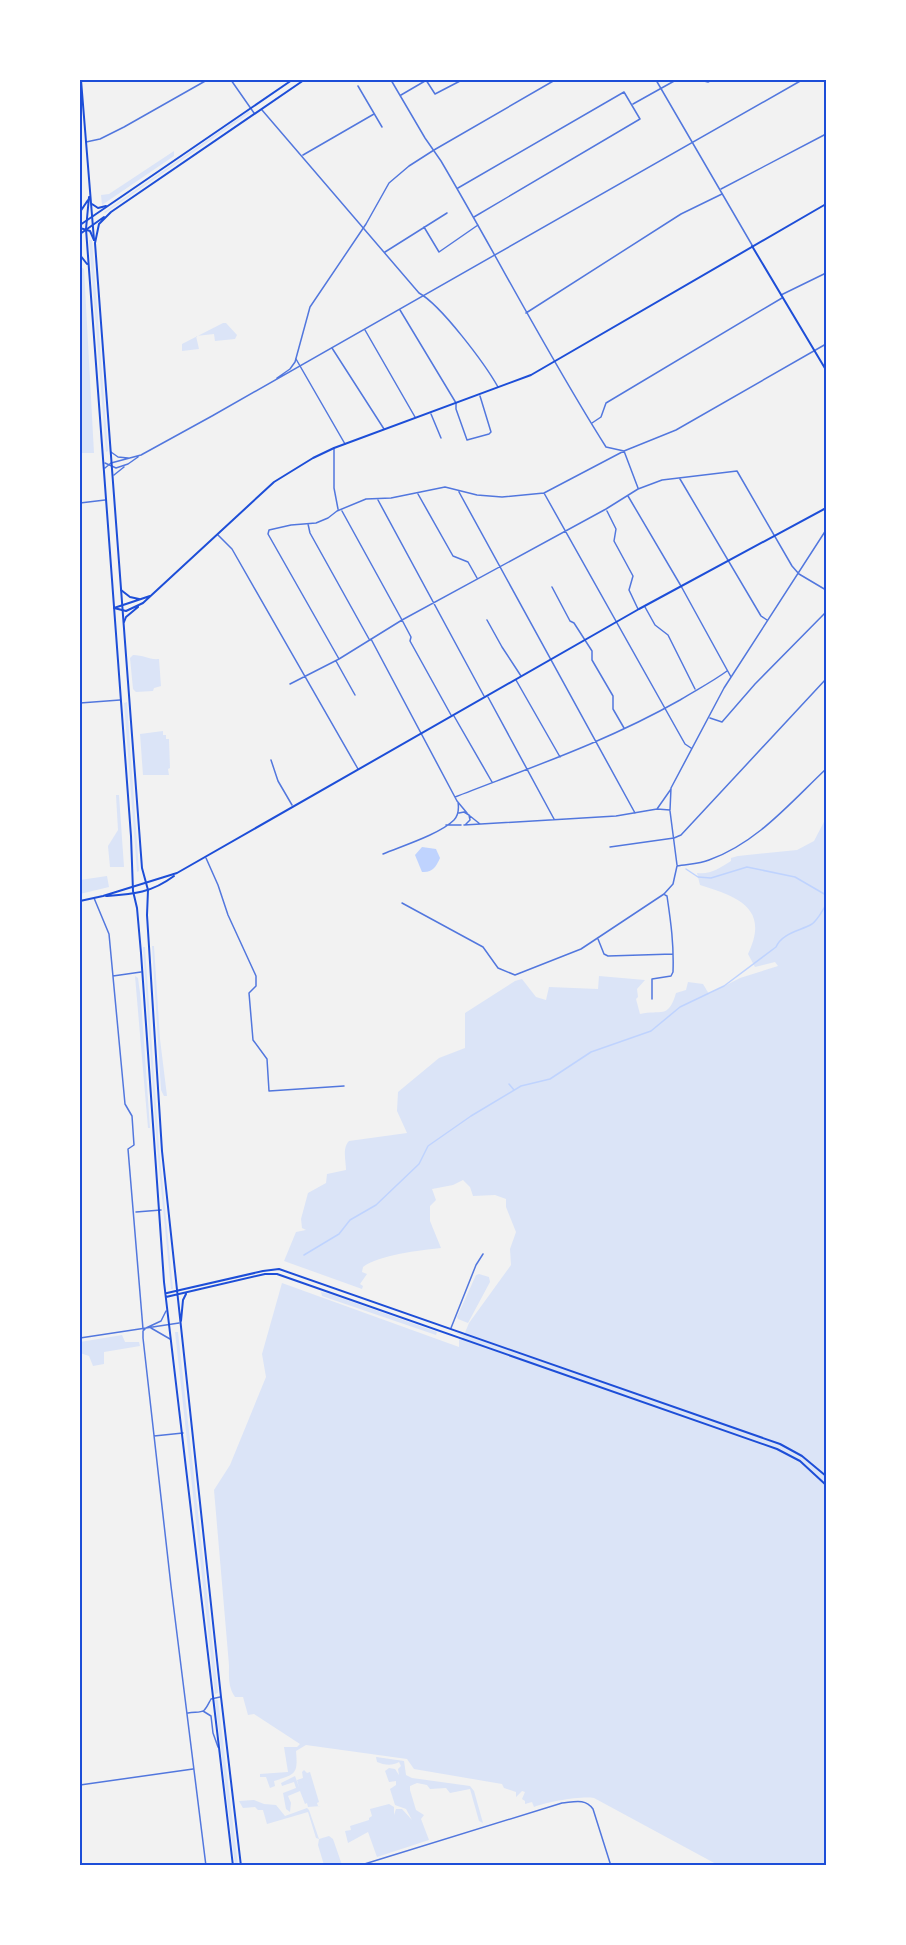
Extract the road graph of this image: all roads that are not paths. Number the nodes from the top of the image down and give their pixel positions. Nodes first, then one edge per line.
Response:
1 (81, 80) edge
2 (207, 80) edge
3 (231, 80) edge
4 (292, 80) edge
5 (304, 80) edge
6 (391, 80) edge
7 (426, 80) edge
8 (462, 80) edge
9 (555, 80) edge
10 (656, 80) edge
11 (676, 80) edge
12 (700, 80) edge
13 (712, 80) edge
14 (802, 80) edge
15 (358, 86) dead end
16 (661, 87) junction
17 (400, 95) junction
18 (631, 104) junction
19 (250, 108) junction
20 (261, 109) junction
21 (255, 114) junction
22 (374, 114) junction
23 (382, 128) dead end
24 (826, 134) edge
25 (692, 141) junction
26 (86, 142) junction
27 (434, 150) junction
28 (302, 156) junction
29 (458, 188) junction
30 (720, 190) junction
31 (722, 193) junction
32 (89, 194) junction
33 (91, 201) junction
34 (826, 204) edge
35 (109, 205) junction
36 (80, 212) edge
37 (111, 212) junction
38 (447, 213) dead end
39 (93, 216) junction
40 (474, 217) junction
41 (87, 220) junction
42 (94, 224) junction
43 (478, 225) junction
44 (80, 226) edge
45 (424, 227) junction
46 (363, 228) junction
47 (86, 229) junction
48 (80, 234) edge
49 (95, 243) junction
50 (752, 246) junction
51 (384, 253) junction
52 (495, 254) junction
53 (80, 255) edge
54 (89, 272) junction
55 (826, 273) edge
56 (424, 295) junction
57 (781, 296) junction
58 (400, 309) junction
59 (526, 313) junction
60 (365, 329) junction
61 (826, 344) edge
62 (332, 348) junction
63 (815, 351) junction
64 (296, 359) junction
65 (556, 361) junction
66 (300, 367) junction
67 (826, 370) edge
68 (266, 385) junction
69 (499, 387) junction
70 (480, 394) junction
71 (456, 403) junction
72 (430, 413) junction
73 (416, 418) junction
74 (591, 424) junction
75 (385, 430) junction
76 (441, 438) dead end
77 (345, 444) junction
78 (334, 448) junction
79 (110, 450) junction
80 (624, 451) junction
81 (141, 455) junction
82 (132, 458) junction
83 (103, 459) junction
84 (111, 463) junction
85 (128, 464) junction
86 (107, 465) junction
87 (111, 468) junction
88 (104, 471) junction
89 (680, 478) junction
90 (112, 479) junction
91 (638, 489) junction
92 (458, 491) junction
93 (418, 493) junction
94 (544, 493) junction
95 (628, 495) junction
96 (377, 499) junction
97 (106, 500) junction
98 (80, 502) edge
99 (115, 508) junction
100 (826, 508) edge
101 (107, 509) junction
102 (606, 509) junction
103 (339, 510) junction
104 (308, 523) junction
105 (826, 530) edge
106 (566, 531) junction
107 (217, 534) junction
108 (775, 535) junction
109 (728, 560) junction
110 (499, 568) junction
111 (799, 574) junction
112 (478, 579) junction
113 (552, 586) dead end
114 (681, 586) junction
115 (121, 588) junction
116 (826, 590) edge
117 (154, 592) junction
118 (148, 597) junction
119 (144, 603) junction
120 (122, 604) junction
121 (434, 604) junction
122 (644, 606) junction
123 (114, 608) junction
124 (639, 609) junction
125 (122, 611) junction
126 (826, 612) edge
127 (402, 620) junction
128 (487, 620) dead end
129 (768, 621) junction
130 (617, 622) junction
131 (123, 625) junction
132 (370, 640) junction
133 (586, 640) junction
134 (337, 659) junction
135 (552, 659) junction
136 (727, 671) junction
137 (306, 676) junction
138 (522, 676) junction
139 (731, 678) junction
140 (826, 679) edge
141 (516, 680) junction
142 (290, 684) dead end
143 (696, 690) junction
144 (355, 695) dead end
145 (486, 696) junction
146 (121, 700) junction
147 (80, 703) edge
148 (664, 708) junction
149 (452, 716) junction
150 (709, 717) junction
151 (624, 728) junction
152 (420, 733) junction
153 (597, 743) junction
154 (692, 748) junction
155 (560, 758) junction
156 (272, 760) dead end
157 (358, 769) junction
158 (826, 769) edge
159 (529, 770) junction
160 (493, 783) junction
161 (671, 788) junction
162 (455, 797) junction
163 (458, 801) junction
164 (293, 807) junction
165 (657, 809) junction
166 (670, 810) junction
167 (458, 813) junction
168 (635, 813) junction
169 (468, 814) junction
170 (456, 818) junction
171 (555, 820) junction
172 (446, 825) junction
173 (463, 825) junction
174 (481, 825) junction
175 (674, 838) junction
176 (610, 847) dead end
177 (383, 854) dead end
178 (206, 858) junction
179 (677, 866) junction
180 (177, 873) junction
181 (148, 893) junction
182 (664, 894) junction
183 (104, 896) junction
184 (94, 897) junction
185 (80, 901) edge
186 (402, 903) dead end
187 (598, 938) junction
188 (674, 954) junction
189 (142, 972) junction
190 (113, 976) junction
191 (652, 999) dead end
192 (344, 1086) dead end
193 (161, 1210) junction
194 (135, 1212) junction
195 (483, 1254) dead end
196 (176, 1282) junction
197 (187, 1291) junction
198 (175, 1294) junction
199 (166, 1295) junction
200 (167, 1307) junction
201 (180, 1323) junction
202 (170, 1325) junction
203 (150, 1328) junction
204 (145, 1329) junction
205 (450, 1329) junction
206 (80, 1338) edge
207 (172, 1342) junction
208 (183, 1433) junction
209 (154, 1436) junction
210 (826, 1476) edge
211 (826, 1485) edge
212 (221, 1697) junction
213 (213, 1698) junction
214 (203, 1711) junction
215 (187, 1713) junction
216 (218, 1747) junction
217 (194, 1768) junction
218 (80, 1785) edge
219 (206, 1866) edge
220 (233, 1866) edge
221 (241, 1866) edge
222 (358, 1866) edge
223 (611, 1866) edge

1 - 26 main road
2 - 26 street
3 - 19 street
4 - 19 main road
5 - 20 main road
6 - 17 street
7 - 8 street
7 - 17 street
9 - 27 street
10 - 16 street
11 - 16 street
12 - 13 street
14 - 25 street
15 - 22 street
16 - 18 street
16 - 25 street
17 - 27 street
18 - 29 street
18 - 40 street
19 - 21 street
19 - 35 main road
20 - 21 main road
20 - 28 street
21 - 37 main road
22 - 23 street
22 - 28 street
24 - 30 street
25 - 30 street
25 - 52 street
26 - 32 main road
27 - 29 street
27 - 46 street
28 - 46 street
29 - 40 street
30 - 31 street
31 - 50 street
31 - 59 street
32 - 33 main road
32 - 36 main road
32 - 41 main road
33 - 35 main road
33 - 39 main road
34 - 50 main road
35 - 39 main road
37 - 42 main road
37 - 49 main road
38 - 45 street
39 - 41 main road
39 - 42 main road
40 - 43 street
41 - 44 main road
41 - 47 main road
42 - 47 main road
42 - 49 main road
43 - 45 street
43 - 52 street
44 - 47 main road
45 - 51 street
46 - 51 street
46 - 64 street
47 - 48 main road
47 - 49 main road
47 - 54 main road
49 - 79 main road
50 - 57 main road
50 - 65 main road
51 - 56 street
52 - 56 street
52 - 59 street
53 - 54 main road
54 - 83 main road
55 - 57 street
56 - 58 street
56 - 69 street
57 - 63 main road
57 - 74 street
58 - 60 street
58 - 71 street
59 - 65 street
60 - 62 street
60 - 73 street
61 - 63 street
62 - 66 street
62 - 75 street
63 - 67 main road
63 - 80 street
64 - 66 street
64 - 68 street
65 - 69 main road
65 - 74 street
66 - 68 street
66 - 77 street
68 - 81 street
69 - 70 main road
70 - 71 main road
70 - 71 street
71 - 72 main road
72 - 73 main road
72 - 76 street
73 - 75 main road
74 - 80 street
75 - 77 main road
77 - 78 main road
78 - 103 street
78 - 107 main road
79 - 82 street
79 - 84 main road
80 - 91 street
80 - 94 street
81 - 82 street
81 - 85 street
82 - 84 street
83 - 86 street
83 - 88 main road
84 - 86 street
84 - 87 main road
85 - 87 street
85 - 90 street
86 - 87 street
86 - 88 street
87 - 90 main road
88 - 97 main road
89 - 91 street
89 - 108 street
89 - 109 street
90 - 99 main road
91 - 95 street
92 - 93 street
92 - 94 street
92 - 110 street
93 - 96 street
93 - 112 street
94 - 106 street
95 - 102 street
95 - 114 street
96 - 103 street
96 - 121 street
97 - 98 street
97 - 101 main road
99 - 101 main road
99 - 115 main road
100 - 108 main road
101 - 123 main road
102 - 106 street
102 - 124 street
103 - 104 street
103 - 127 street
104 - 132 street
104 - 134 street
105 - 111 street
106 - 110 street
106 - 130 street
107 - 117 main road
107 - 137 street
108 - 109 main road
108 - 111 street
109 - 114 main road
109 - 129 street
110 - 112 street
110 - 135 street
111 - 116 street
111 - 129 street
112 - 121 street
113 - 133 street
114 - 122 main road
114 - 136 street
115 - 118 main road
115 - 120 main road
117 - 118 main road
117 - 119 main road
118 - 120 main road
119 - 125 main road
119 - 131 main road
120 - 123 main road
120 - 125 main road
121 - 127 street
121 - 145 street
122 - 124 main road
122 - 143 street
123 - 125 main road
123 - 146 main road
124 - 130 main road
125 - 131 main road
126 - 150 street
127 - 132 street
127 - 149 street
128 - 138 street
129 - 139 street
130 - 133 main road
130 - 148 street
131 - 181 main road
132 - 134 street
132 - 152 street
133 - 135 main road
133 - 151 street
134 - 137 street
134 - 144 street
135 - 138 main road
135 - 153 street
136 - 139 street
136 - 143 street
137 - 142 street
137 - 157 street
138 - 141 main road
139 - 150 street
140 - 175 street
141 - 145 main road
141 - 155 street
143 - 148 street
145 - 149 main road
145 - 159 street
146 - 147 street
146 - 189 main road
148 - 151 street
148 - 154 street
149 - 152 main road
149 - 160 street
150 - 154 street
151 - 153 street
152 - 157 main road
152 - 162 street
153 - 155 street
153 - 168 street
154 - 161 street
155 - 159 street
156 - 164 street
157 - 164 main road
158 - 179 street
159 - 160 street
159 - 171 street
160 - 162 street
161 - 165 street
161 - 166 street
162 - 163 street
163 - 167 street
163 - 169 street
164 - 178 main road
165 - 166 street
165 - 168 street
166 - 175 street
167 - 169 street
167 - 170 street
168 - 171 street
169 - 173 street
169 - 174 street
170 - 172 street
170 - 173 street
171 - 174 street
172 - 173 street
172 - 177 street
173 - 174 street
175 - 176 street
175 - 179 street
178 - 180 main road
178 - 192 street
179 - 182 street
180 - 181 main road
180 - 183 main road
181 - 183 main road
181 - 196 main road
182 - 187 street
182 - 188 street
183 - 184 main road
184 - 185 main road
184 - 190 street
186 - 187 street
187 - 188 street
188 - 191 street
189 - 190 street
189 - 193 main road
190 - 194 street
193 - 194 street
193 - 199 main road
194 - 204 street
195 - 205 street
196 - 197 main road
196 - 198 main road
197 - 198 main road
197 - 201 main road
197 - 205 main road
197 - 211 main road
198 - 199 main road
198 - 199 main road
198 - 201 main road
199 - 200 main road
200 - 202 main road
200 - 204 street
201 - 202 street
201 - 212 main road
202 - 203 street
202 - 207 main road
203 - 204 street
203 - 207 street
204 - 206 street
204 - 209 street
205 - 210 main road
207 - 208 main road
208 - 209 street
208 - 213 main road
209 - 215 street
212 - 213 street
212 - 221 main road
213 - 214 street
213 - 216 main road
214 - 215 street
214 - 216 street
215 - 217 street
216 - 220 main road
217 - 218 street
217 - 219 street
222 - 223 street

